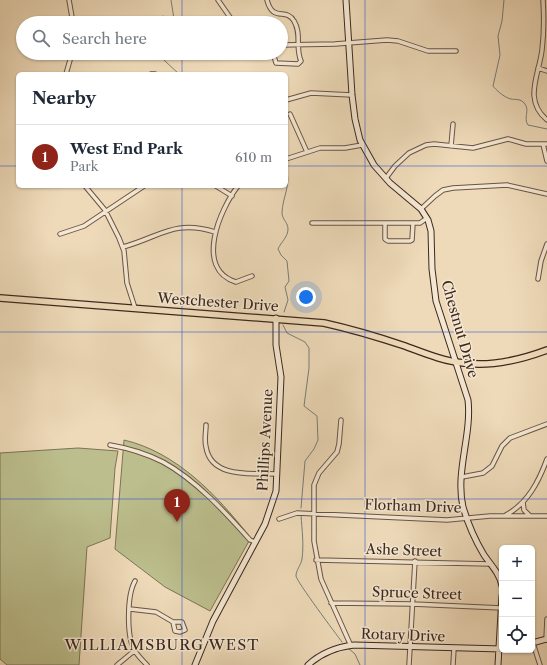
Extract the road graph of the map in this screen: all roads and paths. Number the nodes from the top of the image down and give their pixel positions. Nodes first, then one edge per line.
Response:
1 (69, 0) edge
2 (218, 0) edge
3 (267, 0) edge
4 (346, 0) edge
5 (543, 0) edge
6 (72, 16) edge
7 (229, 16) edge
8 (349, 42) junction
9 (288, 44) edge
10 (299, 45) junction
11 (456, 51) dead end
12 (70, 60) edge
13 (275, 60) edge
14 (538, 68) junction
15 (547, 71) edge
16 (67, 72) edge
17 (352, 94) junction
18 (288, 99) edge
19 (290, 114) dead end
20 (547, 120) edge
21 (453, 124) dead end
22 (362, 144) junction
23 (545, 144) edge
24 (451, 146) junction
25 (306, 152) junction
26 (288, 158) edge
27 (547, 161) edge
28 (386, 178) junction
29 (87, 188) edge
30 (141, 188) edge
31 (219, 188) edge
32 (237, 188) edge
33 (547, 194) edge
34 (232, 196) junction
35 (421, 209) junction
36 (106, 212) junction
37 (427, 218) junction
38 (413, 222) junction
39 (312, 223) dead end
40 (385, 223) junction
41 (215, 232) junction
42 (60, 234) dead end
43 (547, 244) edge
44 (122, 247) junction
45 (252, 276) dead end
46 (538, 279) dead end
47 (0, 298) edge
48 (135, 308) junction
49 (276, 318) junction
50 (547, 350) edge
51 (456, 362) junction
52 (342, 420) dead end
53 (547, 424) edge
54 (206, 426) dead end
55 (110, 445) dead end
56 (547, 459) edge
57 (278, 474) junction
58 (462, 477) junction
59 (523, 502) junction
60 (314, 513) junction
61 (505, 515) junction
62 (529, 515) junction
63 (547, 516) edge
64 (279, 519) dead end
65 (467, 519) junction
66 (255, 542) junction
67 (316, 560) junction
68 (415, 561) junction
69 (490, 564) junction
70 (135, 581) dead end
71 (500, 581) edge
72 (331, 603) junction
73 (412, 604) junction
74 (130, 608) junction
75 (499, 608) edge
76 (547, 619) edge
77 (173, 622) dead end
78 (546, 640) edge
79 (535, 642) edge
80 (351, 646) junction
81 (410, 646) junction
82 (454, 648) junction
83 (499, 649) edge
84 (134, 651) junction
85 (535, 651) edge
86 (500, 653) edge
87 (117, 665) edge
88 (147, 665) edge
89 (196, 665) edge
90 (308, 665) edge
91 (409, 665) edge
92 (453, 665) edge
93 (498, 665) edge
94 (540, 665) edge

1 - 6 street
2 - 7 street
3 - 10 street
4 - 8 street, Chestnut Drive
5 - 14 street
8 - 10 street
8 - 11 street
8 - 17 street, Chestnut Drive
9 - 10 street
10 - 13 street
12 - 16 street
14 - 15 street
14 - 20 street
17 - 18 street
17 - 22 street, Chestnut Drive
19 - 25 street
21 - 24 street
22 - 25 street
22 - 28 street, Chestnut Drive
23 - 24 street
23 - 27 street
24 - 28 street
25 - 26 street
28 - 35 street, Chestnut Drive
29 - 36 street
30 - 36 street
31 - 34 street
32 - 34 street
33 - 35 street
34 - 41 street
35 - 37 street, Chestnut Drive
36 - 42 street
36 - 44 street
37 - 38 street
37 - 51 street, Chestnut Drive
38 - 40 street
38 - 40 street
39 - 40 street
41 - 44 street
41 - 45 street
43 - 46 street
44 - 48 street
47 - 48 main road, Westchester Drive
48 - 49 main road, Westchester Drive
49 - 51 main road, Westchester Drive
49 - 57 street, Phillips Avenue
50 - 51 main road, Westchester Drive
51 - 58 street, Chestnut Drive
52 - 60 street
53 - 58 street
54 - 57 street
55 - 66 street
56 - 59 street
57 - 66 street, Phillips Avenue
58 - 65 street, Chestnut Drive
59 - 61 street
59 - 62 street
60 - 64 street, Florham Drive
60 - 65 street, Florham Drive
60 - 67 street
61 - 62 street, Florham Drive
61 - 65 street, Florham Drive
62 - 63 street, Florham Drive
65 - 69 street, Chestnut Drive
66 - 89 street, Phillips Avenue
67 - 68 street, Ashe Street
67 - 72 street
68 - 69 street, Ashe Street
68 - 73 street
69 - 71 street, Chestnut Drive
70 - 74 street
72 - 73 street, Spruce Street
72 - 80 street
73 - 75 street, Spruce Street
73 - 81 street
74 - 77 street
74 - 84 street
76 - 78 street
78 - 79 street
80 - 81 street, Rotary Drive
80 - 90 street, Rotary Drive
81 - 82 street, Rotary Drive
81 - 91 street
82 - 83 street, Rotary Drive
82 - 92 street
84 - 87 street
84 - 88 street
85 - 94 street
86 - 93 street

